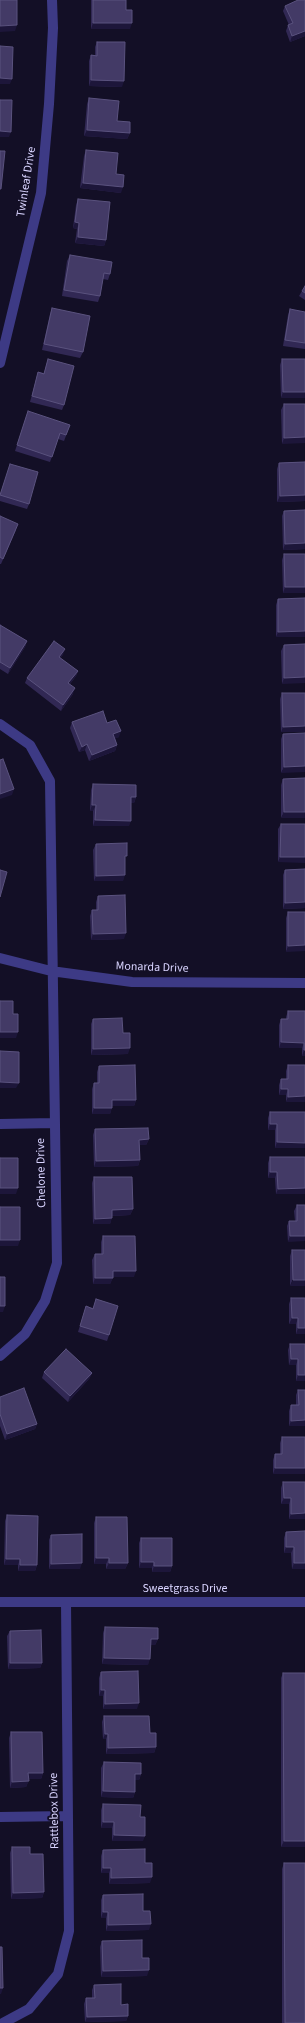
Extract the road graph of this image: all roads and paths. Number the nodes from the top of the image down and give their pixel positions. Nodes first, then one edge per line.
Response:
1 (52, 0) edge
2 (0, 364) edge
3 (0, 724) edge
4 (0, 958) edge
5 (51, 971) junction
6 (305, 983) edge
7 (54, 1123) junction
8 (0, 1124) edge
9 (0, 1356) edge
10 (0, 1602) edge
11 (66, 1602) junction
12 (305, 1602) edge
13 (68, 1816) junction
14 (0, 1817) edge
15 (3, 2023) edge

1 - 2 street, Twinleaf Drive
3 - 5 street, Chelone Drive
4 - 5 street, Monarda Drive
5 - 6 street, Monarda Drive
5 - 7 street, Chelone Drive
7 - 8 street
7 - 9 street, Chelone Drive
10 - 11 street, Sweetgrass Drive
11 - 12 street, Sweetgrass Drive
11 - 13 street, Rattlebox Drive
13 - 14 street
13 - 15 street, Rattlebox Drive

